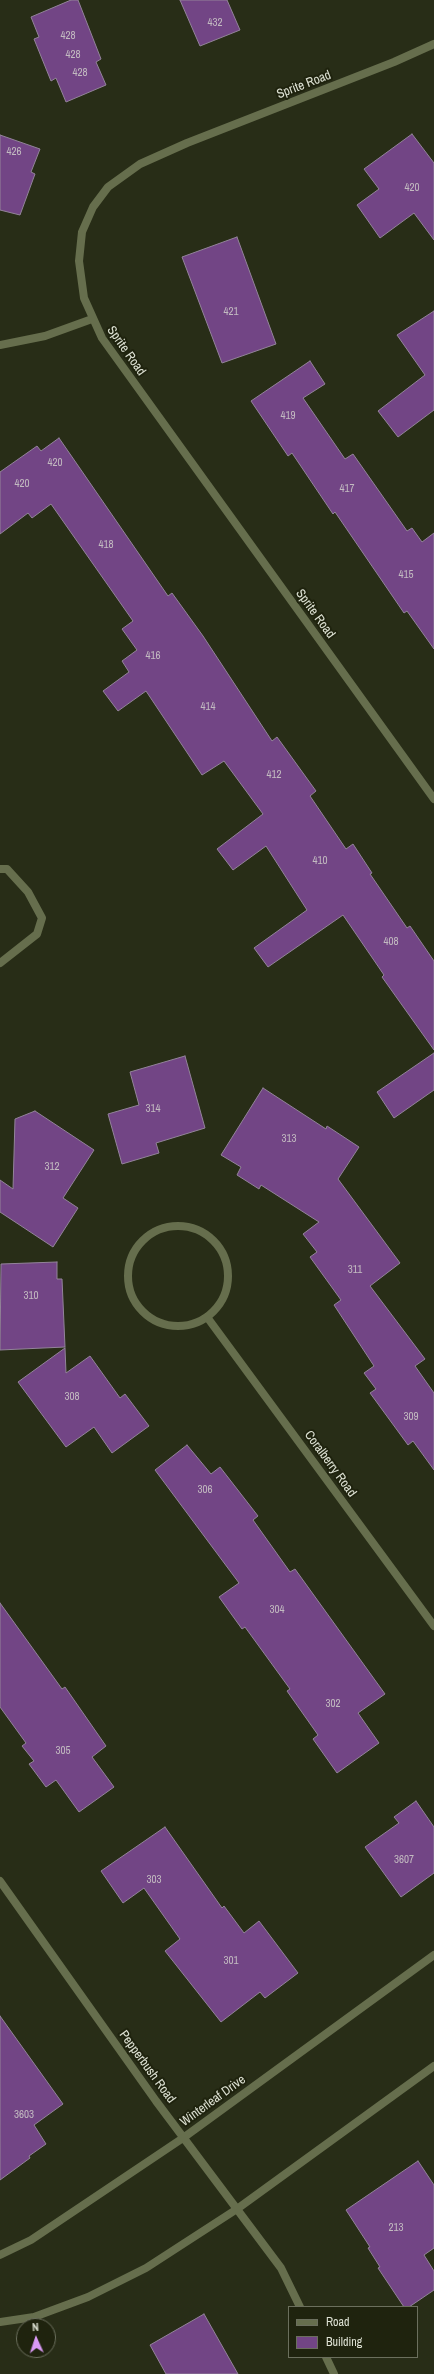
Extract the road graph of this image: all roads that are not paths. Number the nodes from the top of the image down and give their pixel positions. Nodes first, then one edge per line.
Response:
1 (434, 44) edge
2 (92, 319) junction
3 (0, 344) edge
4 (434, 799) edge
5 (0, 869) edge
6 (0, 962) edge
7 (207, 1316) junction
8 (434, 1626) edge
9 (0, 1881) edge
10 (434, 1956) edge
11 (434, 2066) edge
12 (183, 2138) junction
13 (237, 2209) junction
14 (0, 2255) edge
15 (300, 2306) edge
16 (0, 2322) edge
17 (326, 2358) edge
18 (334, 2374) edge

1 - 2 street, Sprite Road
2 - 3 street
2 - 4 street, Sprite Road
5 - 6 street
7 - 7 street
7 - 8 street, Coralberry Road
9 - 12 street, Pepperbush Road
10 - 12 street, Winterleaf Drive
11 - 13 street
12 - 13 street, Pepperbush Road
12 - 14 street, Winterleaf Drive
13 - 15 street, Pepperbush Road
13 - 16 street
17 - 18 street

